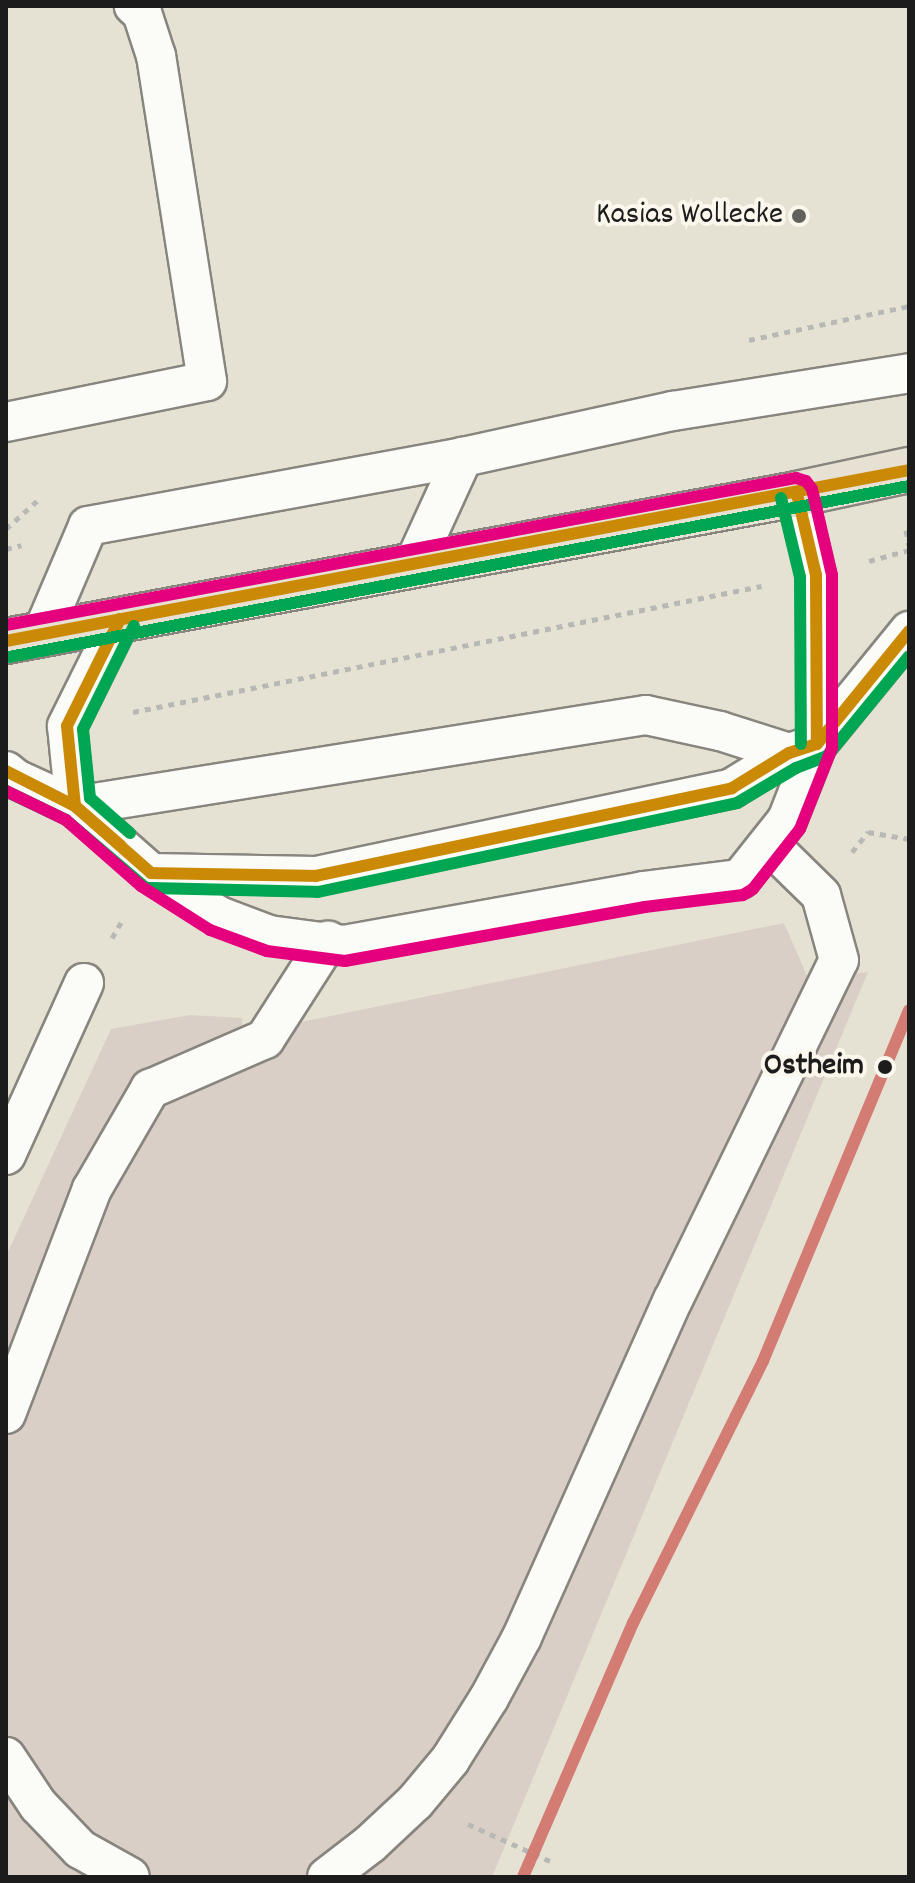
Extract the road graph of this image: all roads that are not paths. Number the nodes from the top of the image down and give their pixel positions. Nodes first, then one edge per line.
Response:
1 (134, 6) edge
2 (909, 373) edge
3 (6, 422) edge
4 (463, 457) junction
5 (909, 470) edge
6 (797, 494) junction
7 (414, 564) junction
8 (120, 619) junction
9 (909, 631) edge
10 (24, 637) edge
11 (803, 748) junction
12 (6, 771) edge
13 (75, 806) junction
14 (770, 845) junction
15 (151, 873) junction
16 (328, 941) junction
17 (84, 983) road end
18 (6, 1155) edge
19 (6, 1414) edge
20 (6, 1757) edge
21 (130, 1877) edge
22 (327, 1877) edge

1 - 3 lane
2 - 4 lane
4 - 7 lane
4 - 10 lane
5 - 6 main road
6 - 7 main road
6 - 11 lane
7 - 8 main road
8 - 10 main road
8 - 13 lane
9 - 11 lane
11 - 13 lane
11 - 14 lane
11 - 15 lane
12 - 13 lane
13 - 15 lane
14 - 16 lane
14 - 22 lane
15 - 16 lane
16 - 19 lane
17 - 18 lane
20 - 21 lane

